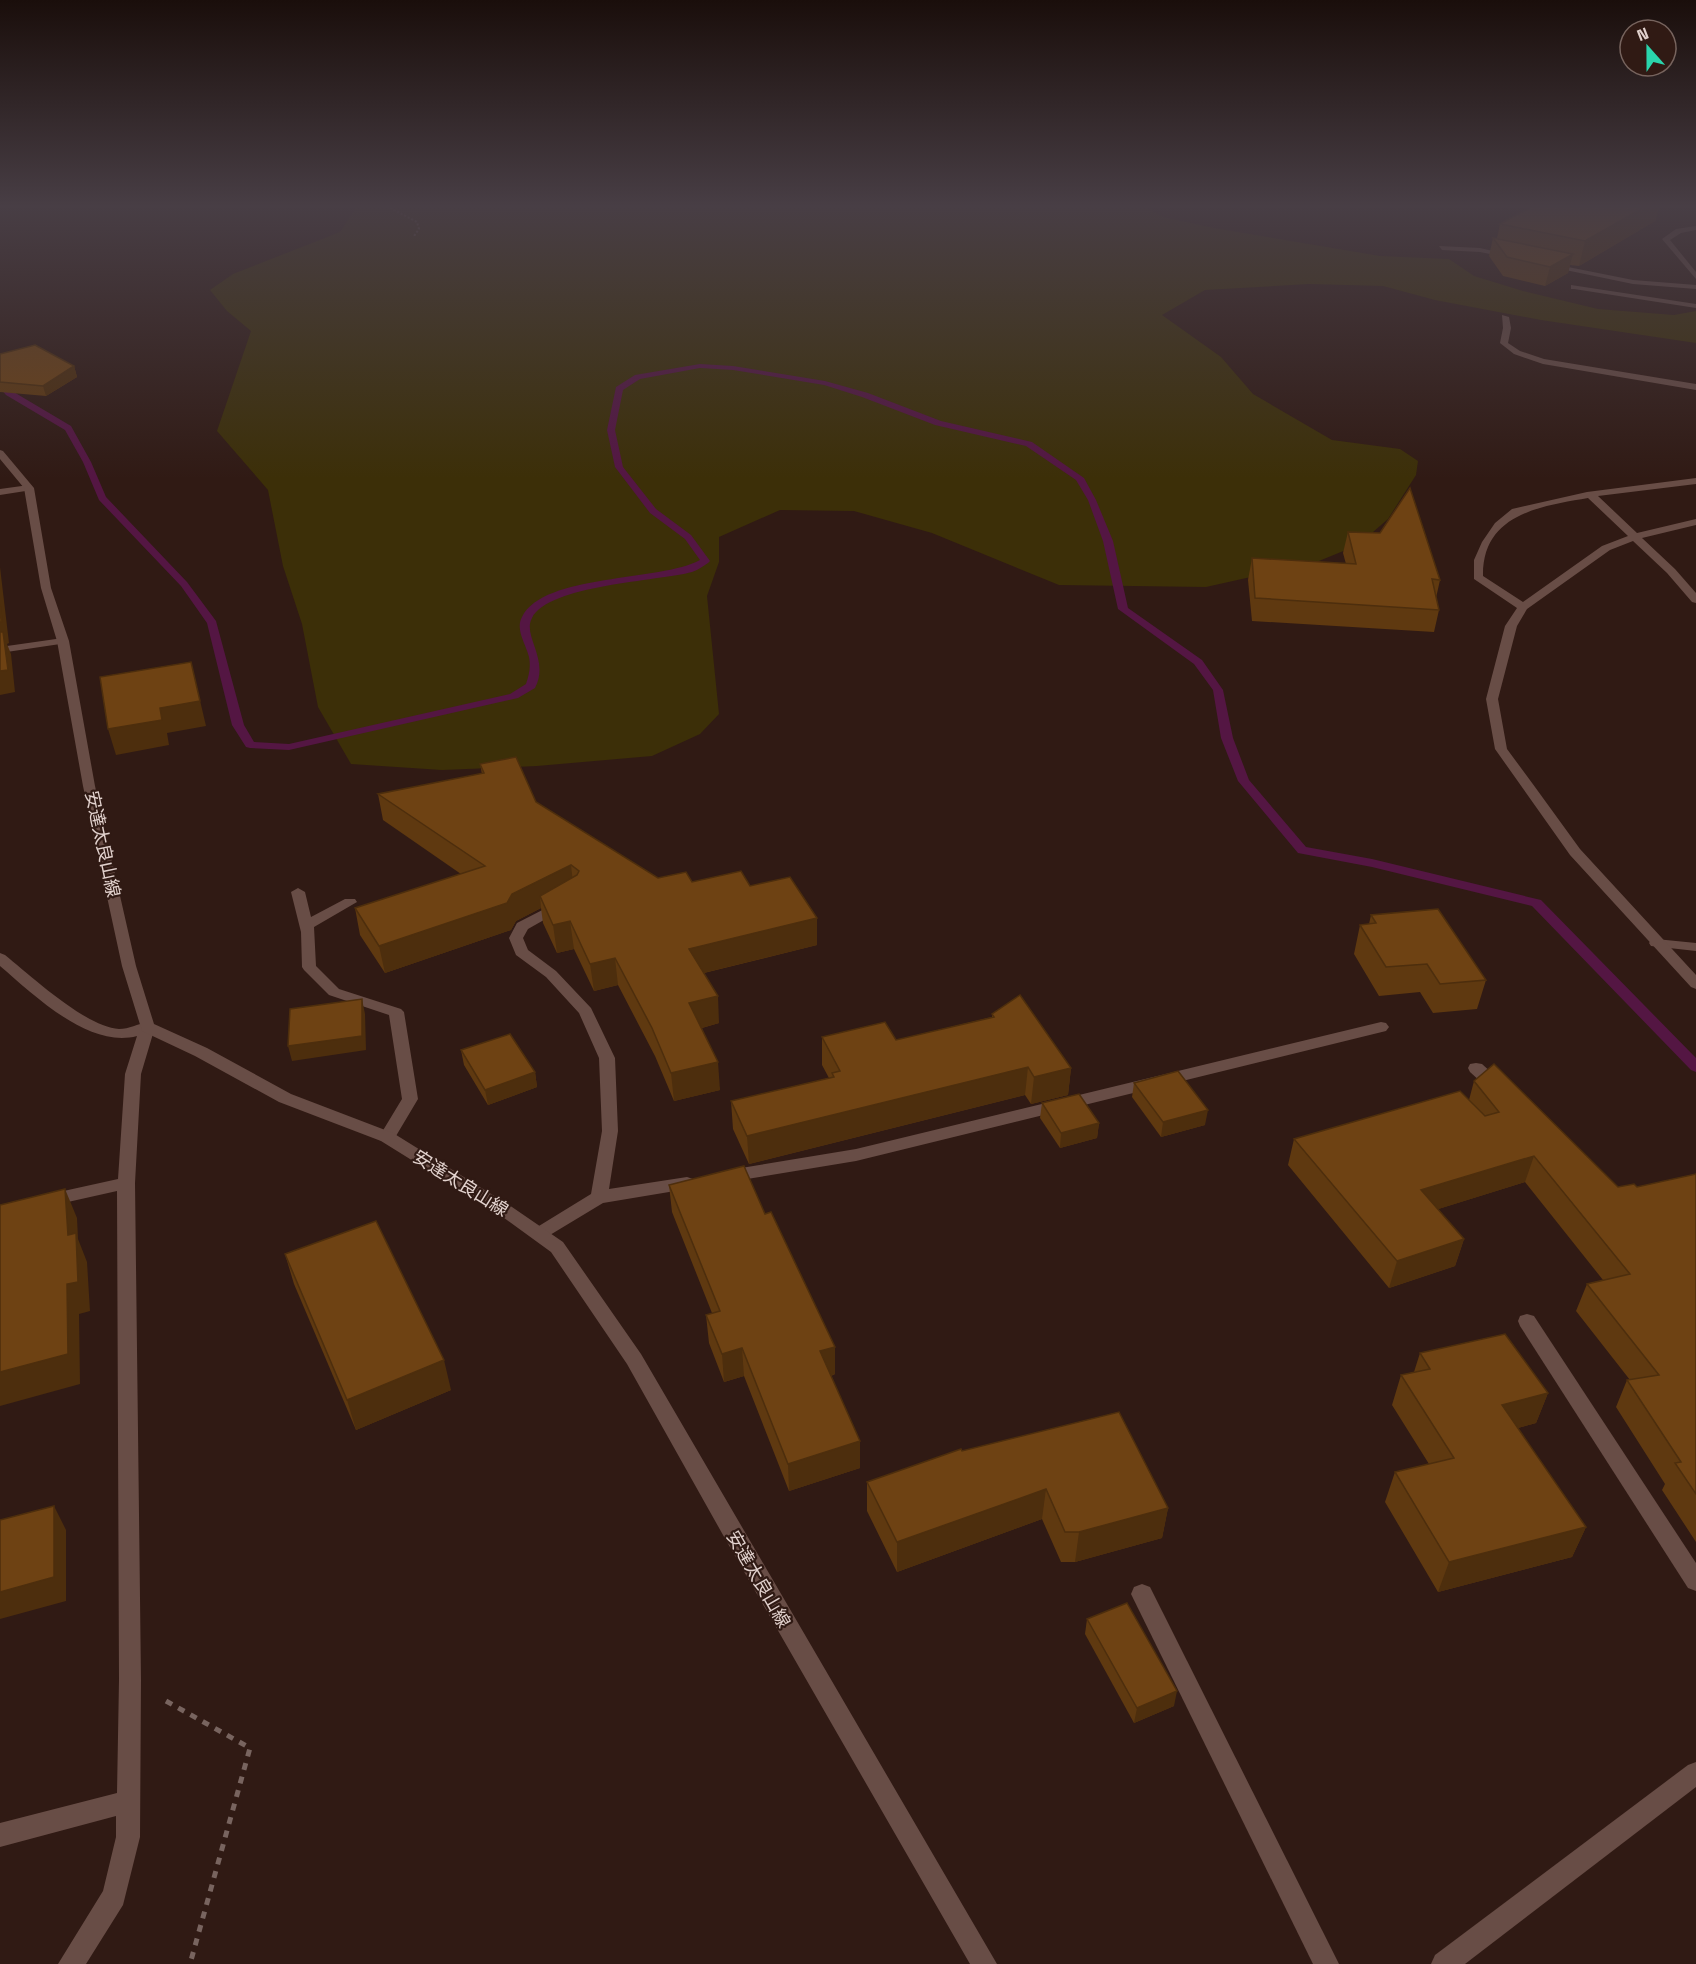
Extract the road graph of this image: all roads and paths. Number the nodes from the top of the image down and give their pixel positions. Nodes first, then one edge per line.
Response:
1 (1636, 296) edge
2 (1696, 306) edge
3 (1505, 317) dead end
4 (1696, 387) edge
5 (0, 453) edge
6 (1696, 482) edge
7 (29, 488) junction
8 (0, 492) edge
9 (1591, 495) junction
10 (1696, 522) edge
11 (1696, 600) edge
12 (1523, 608) junction
13 (63, 641) junction
14 (0, 650) edge
15 (298, 892) dead end
16 (573, 898) edge
17 (350, 902) dead end
18 (306, 926) junction
19 (1656, 943) junction
20 (1696, 947) edge
21 (0, 958) edge
22 (1696, 984) edge
23 (147, 1027) junction
24 (1381, 1027) dead end
25 (1476, 1068) dead end
26 (1510, 1099) edge
27 (387, 1137) junction
28 (126, 1183) junction
29 (599, 1197) junction
30 (38, 1203) edge
31 (540, 1234) junction
32 (1527, 1321) dead end
33 (1696, 1581) edge
34 (1142, 1594) dead end
35 (130, 1680) junction
36 (1696, 1773) edge
37 (130, 1801) junction
38 (0, 1835) edge
39 (71, 1964) edge
40 (190, 1964) edge
41 (984, 1964) edge
42 (1326, 1964) edge
43 (1444, 1964) edge

1 - 2 street
3 - 4 street
5 - 7 street, 安達太良山線
6 - 9 street
7 - 8 street
7 - 13 street, 安達太良山線
9 - 11 street
9 - 12 street
10 - 12 street
12 - 19 street
13 - 14 street
13 - 23 street, 安達太良山線
15 - 18 street
16 - 29 street
17 - 18 street
18 - 27 street
19 - 20 street
19 - 22 street
21 - 23 street
23 - 27 street, 安達太良山線
23 - 28 street
24 - 29 street
25 - 26 street
27 - 31 street, 安達太良山線
28 - 30 street
28 - 35 street
29 - 31 street
31 - 41 street, 安達太良山線
32 - 33 street
34 - 42 street
35 - 37 street
35 - 40 path
36 - 43 street
37 - 38 street
37 - 39 street

